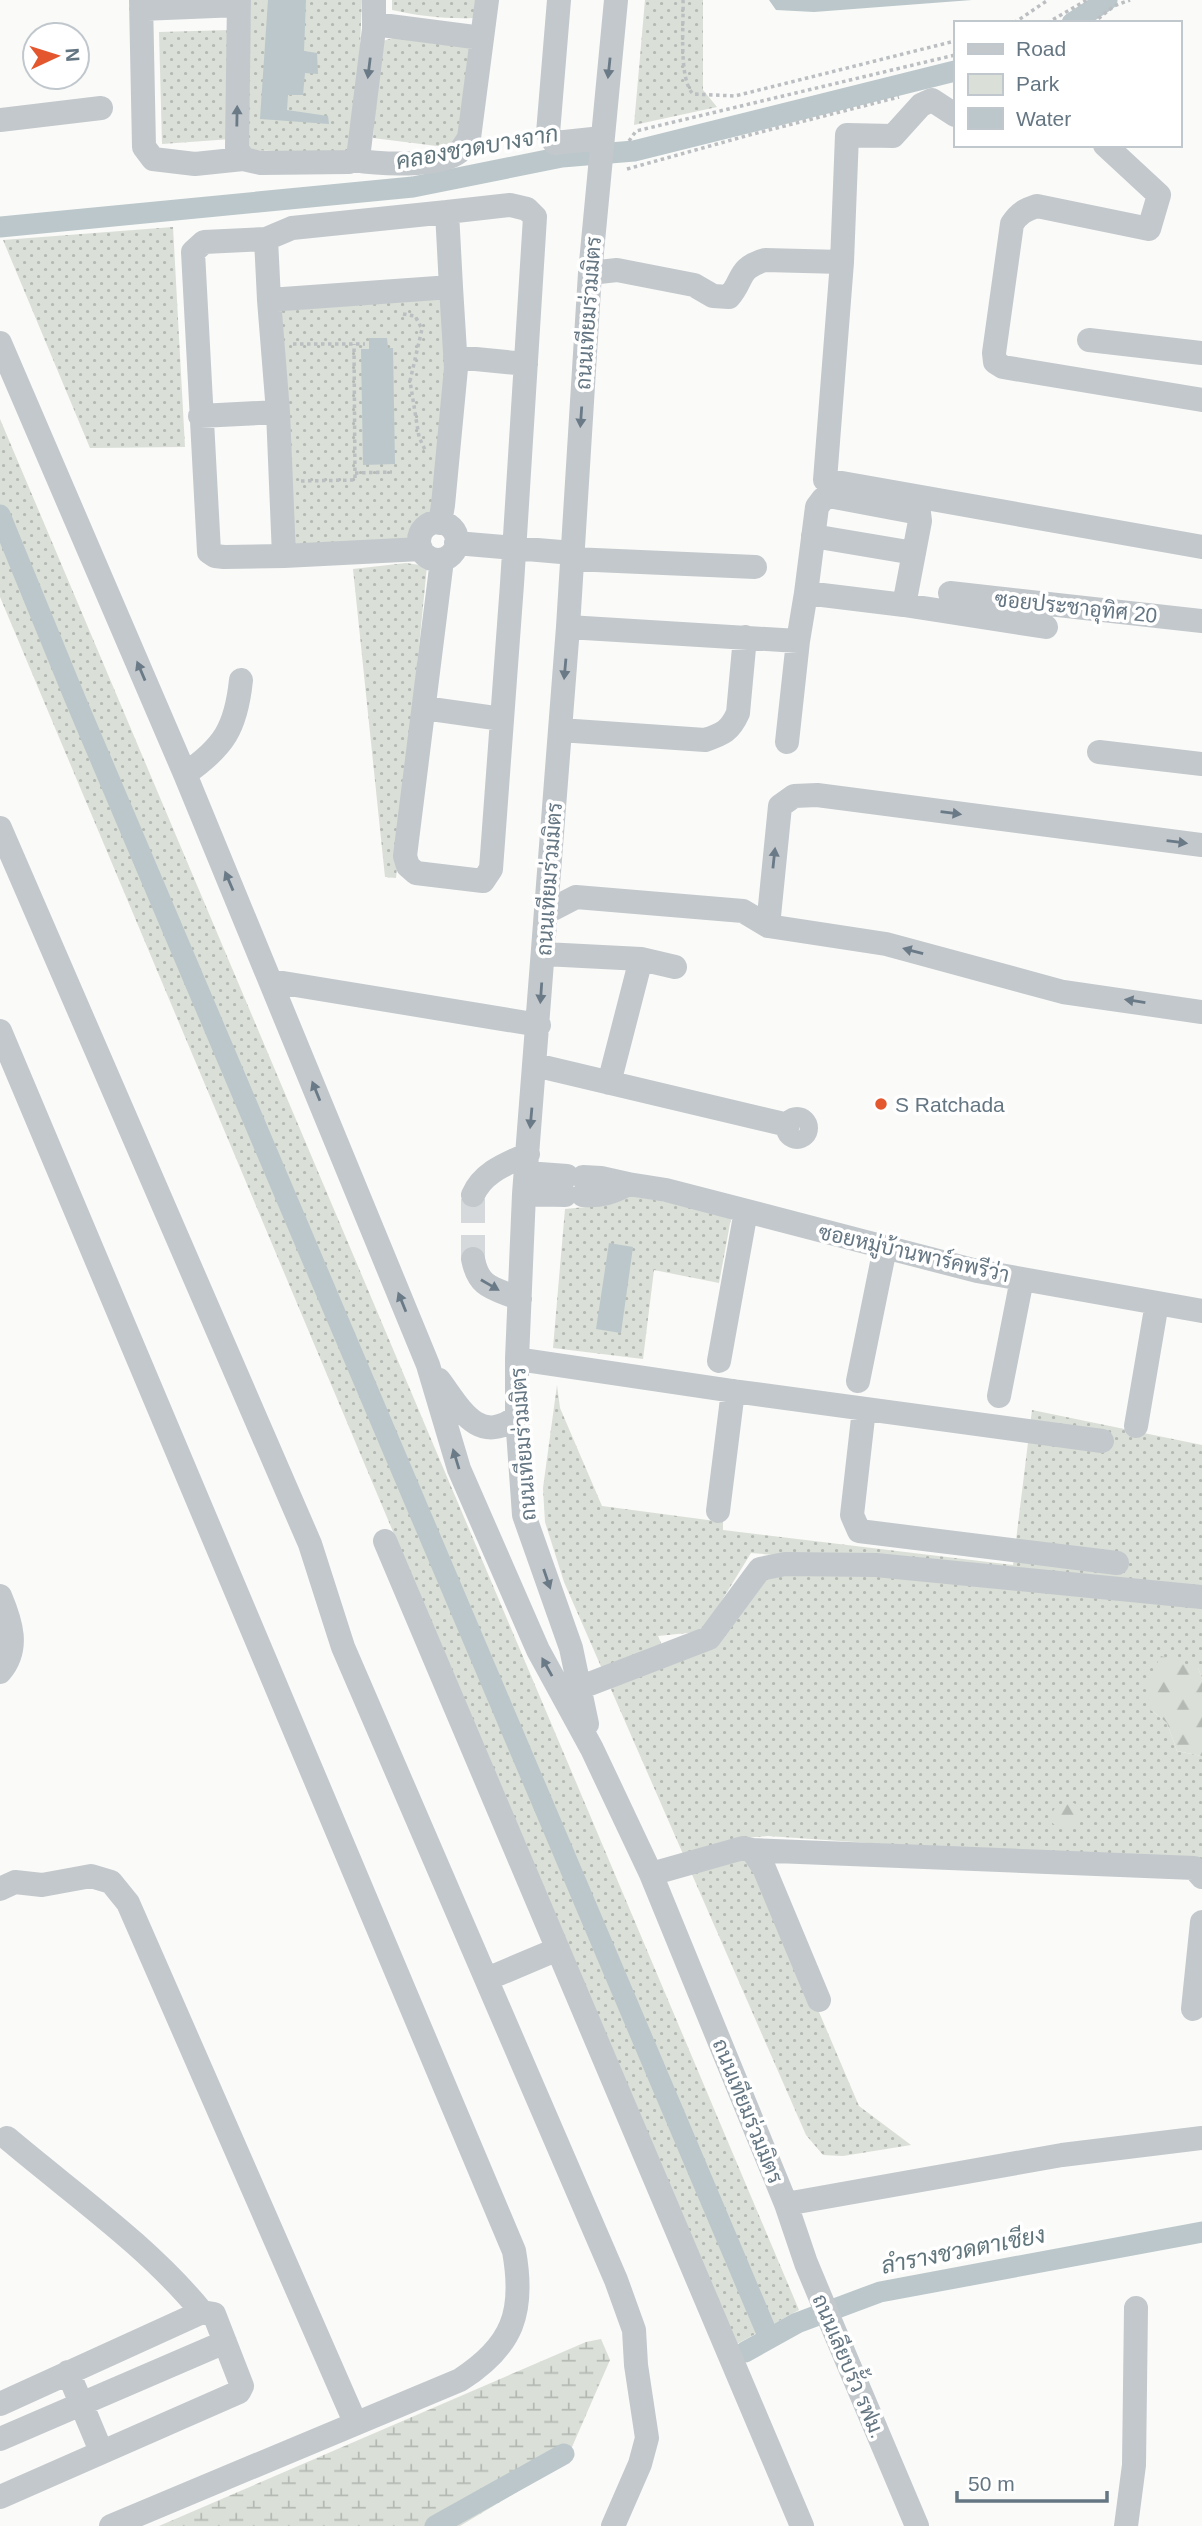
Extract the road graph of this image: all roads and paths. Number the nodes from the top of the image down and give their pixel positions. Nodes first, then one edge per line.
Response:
1 (486, 0) edge
2 (559, 0) edge
3 (615, 0) edge
4 (683, 0) edge
5 (1048, 0) edge
6 (1087, 0) edge
7 (1130, 0) edge
8 (239, 2) edge
9 (141, 4) edge
10 (374, 12) edge
11 (1017, 21) edge
12 (1050, 21) edge
13 (1095, 21) edge
14 (482, 38) junction
15 (954, 41) edge
16 (954, 54) edge
17 (901, 96) dead end
18 (101, 108) dead end
19 (954, 114) edge
20 (0, 120) edge
21 (602, 141) junction
22 (629, 141) dead end
23 (1107, 147) edge
24 (243, 159) junction
25 (353, 160) junction
26 (627, 169) dead end
27 (447, 212) junction
28 (265, 239) junction
29 (842, 262) junction
30 (590, 273) junction
31 (451, 287) junction
32 (270, 300) junction
33 (395, 313) dead end
34 (1089, 340) dead end
35 (0, 343) edge
36 (272, 344) junction
37 (354, 344) junction
38 (365, 344) dead end
39 (1202, 353) edge
40 (455, 357) junction
41 (526, 365) junction
42 (1202, 400) edge
43 (278, 412) junction
44 (200, 416) junction
45 (447, 468) junction
46 (391, 472) dead end
47 (355, 473) junction
48 (281, 482) junction
49 (813, 536) junction
50 (1202, 547) edge
51 (514, 548) junction
52 (440, 551) junction
53 (914, 553) junction
54 (284, 556) junction
55 (572, 556) junction
56 (755, 567) dead end
57 (806, 593) junction
58 (950, 593) dead end
59 (904, 605) junction
60 (1202, 621) edge
61 (568, 626) junction
62 (1046, 627) dead end
63 (746, 637) junction
64 (798, 641) junction
65 (241, 680) dead end
66 (424, 708) junction
67 (502, 719) junction
68 (560, 730) junction
69 (788, 742) dead end
70 (1099, 752) dead end
71 (1202, 764) edge
72 (185, 774) junction
73 (0, 828) edge
74 (1202, 845) edge
75 (547, 912) junction
76 (768, 926) junction
77 (544, 954) junction
78 (641, 959) junction
79 (675, 967) dead end
80 (271, 981) junction
81 (1202, 1012) edge
82 (538, 1025) junction
83 (0, 1031) edge
84 (535, 1065) junction
85 (609, 1083) junction
86 (788, 1125) dead end
87 (526, 1174) junction
88 (473, 1195) tunnel mouth
89 (746, 1211) junction
90 (885, 1248) junction
91 (472, 1259) tunnel mouth
92 (1022, 1279) junction
93 (520, 1299) junction
94 (1157, 1303) junction
95 (1202, 1311) edge
96 (517, 1359) junction
97 (719, 1361) dead end
98 (428, 1365) junction
99 (858, 1381) dead end
100 (733, 1391) junction
101 (999, 1395) dead end
102 (864, 1409) junction
103 (517, 1418) junction
104 (1136, 1426) dead end
105 (1102, 1441) dead end
106 (718, 1511) dead end
107 (385, 1541) dead end
108 (1117, 1563) dead end
109 (0, 1596) edge
110 (1202, 1597) edge
111 (0, 1672) edge
112 (579, 1688) junction
113 (592, 1749) junction
114 (752, 1850) junction
115 (651, 1874) junction
116 (1202, 1877) edge
117 (5, 1882) edge
118 (1202, 1922) edge
119 (558, 1949) junction
120 (486, 1979) junction
121 (819, 2000) dead end
122 (1193, 2009) dead end
123 (1202, 2137) edge
124 (7, 2138) dead end
125 (786, 2204) junction
126 (1136, 2308) dead end
127 (202, 2312) junction
128 (225, 2342) junction
129 (68, 2372) junction
130 (0, 2404) edge
131 (82, 2404) junction
132 (355, 2422) junction
133 (0, 2439) edge
134 (102, 2451) junction
135 (0, 2497) edge
136 (111, 2526) edge
137 (613, 2526) edge
138 (802, 2526) edge
139 (918, 2526) edge
140 (1126, 2526) edge

1 - 14 street
2 - 21 street
3 -> 21 street, ถนนเทียมร่วมมิตร
4 - 15 path
5 - 11 path
6 - 12 path
7 - 13 path
8 - 9 street
24 -> 8 street
9 - 24 street
10 - 14 street
10 -> 25 street
14 - 25 street
16 - 22 path
17 - 26 path
18 - 20 street
19 - 29 street
21 - 30 street, ถนนเทียมร่วมมิตร
23 - 42 street
24 - 25 street
27 - 28 street
27 - 31 street
27 - 41 street
28 - 32 street
28 - 44 street
29 - 30 street
29 - 50 street
30 -> 55 street, ถนนเทียมร่วมมิตร
31 - 32 street
31 - 40 street
32 - 36 street
33 - 45 path
34 - 39 street
72 -> 35 street, ถนนเทียมร่วมมิตร
36 - 37 path
36 - 43 street
37 - 38 path
37 - 47 path
40 - 41 street
40 - 45 street
41 - 51 street
43 - 44 street
43 - 48 street
44 - 54 street
45 - 52 street
46 - 47 path
47 - 48 path
48 - 54 street
49 - 53 street
49 - 53 street
49 - 57 street
51 - 52 street
51 - 55 street
51 - 67 street
52 - 54 street
52 - 66 street
53 - 59 street
55 - 56 street
55 - 61 street, ถนนเทียมร่วมมิตร
57 - 59 street
57 - 64 street
58 - 60 street, ซอยประชาอุทิศ 20
59 - 62 street
61 - 63 street
61 -> 68 street, ถนนเทียมร่วมมิตร
63 - 64 street
63 - 68 street
64 - 69 street
65 - 72 street
66 - 67 street
66 - 67 street
68 - 75 street, ถนนเทียมร่วมมิตร
70 - 71 street
80 -> 72 street, ถนนเทียมร่วมมิตร
73 - 120 street
76 -> 74 street
75 - 76 street
75 - 77 street, ถนนเทียมร่วมมิตร
81 -> 76 street
77 - 78 street
77 -> 82 street, ถนนเทียมร่วมมิตร
78 - 79 street
78 - 85 street
80 - 82 street
98 -> 80 street, ถนนเทียมร่วมมิตร
82 - 84 street, ถนนเทียมร่วมมิตร
83 - 132 street
84 - 85 street
84 -> 87 street, ถนนเทียมร่วมมิตร
85 - 86 street
87 - 88 street
87 - 89 street, ซอยหมู่บ้านพาร์คพรีว่า
87 - 93 street, ถนนเทียมร่วมมิตร
89 - 90 street, ซอยหมู่บ้านพาร์คพรีว่า
89 - 97 street
90 - 92 street, ซอยหมู่บ้านพาร์คพรีว่า
90 - 99 street
91 -> 93 street
92 - 94 street, ซอยหมู่บ้านพาร์คพรีว่า
92 - 101 street
93 - 96 street, ถนนเทียมร่วมมิตร
94 - 95 street, ซอยหมู่บ้านพาร์คพรีว่า
94 - 104 street
96 - 100 street
96 - 103 street, ถนนเทียมร่วมมิตร
98 - 103 street
113 -> 98 street, ถนนเทียมร่วมมิตร
100 - 102 street
100 - 106 street
102 - 105 street
102 - 108 street
103 -> 112 street, ถนนเทียมร่วมมิตร
107 - 119 street
109 - 111 street
110 - 112 street
112 - 113 street, ถนนเทียมร่วมมิตร
113 - 115 street, ถนนเทียมร่วมมิตร
114 - 115 street
114 - 116 street
114 - 121 street
115 - 125 street, ถนนเทียมร่วมมิตร
117 - 132 street
118 - 122 street
119 - 120 street
119 - 138 street
120 - 137 street
123 - 125 street, ถนนเทียมร่วมมิตร
124 - 127 street
125 - 139 street, ถนนเลียบรั้ว รฟม.
126 - 140 street
127 - 128 street
127 - 129 street
128 - 131 street
128 - 134 street
129 - 130 street
129 - 131 street
131 - 133 street
131 - 134 street
132 - 136 street
134 - 135 street

